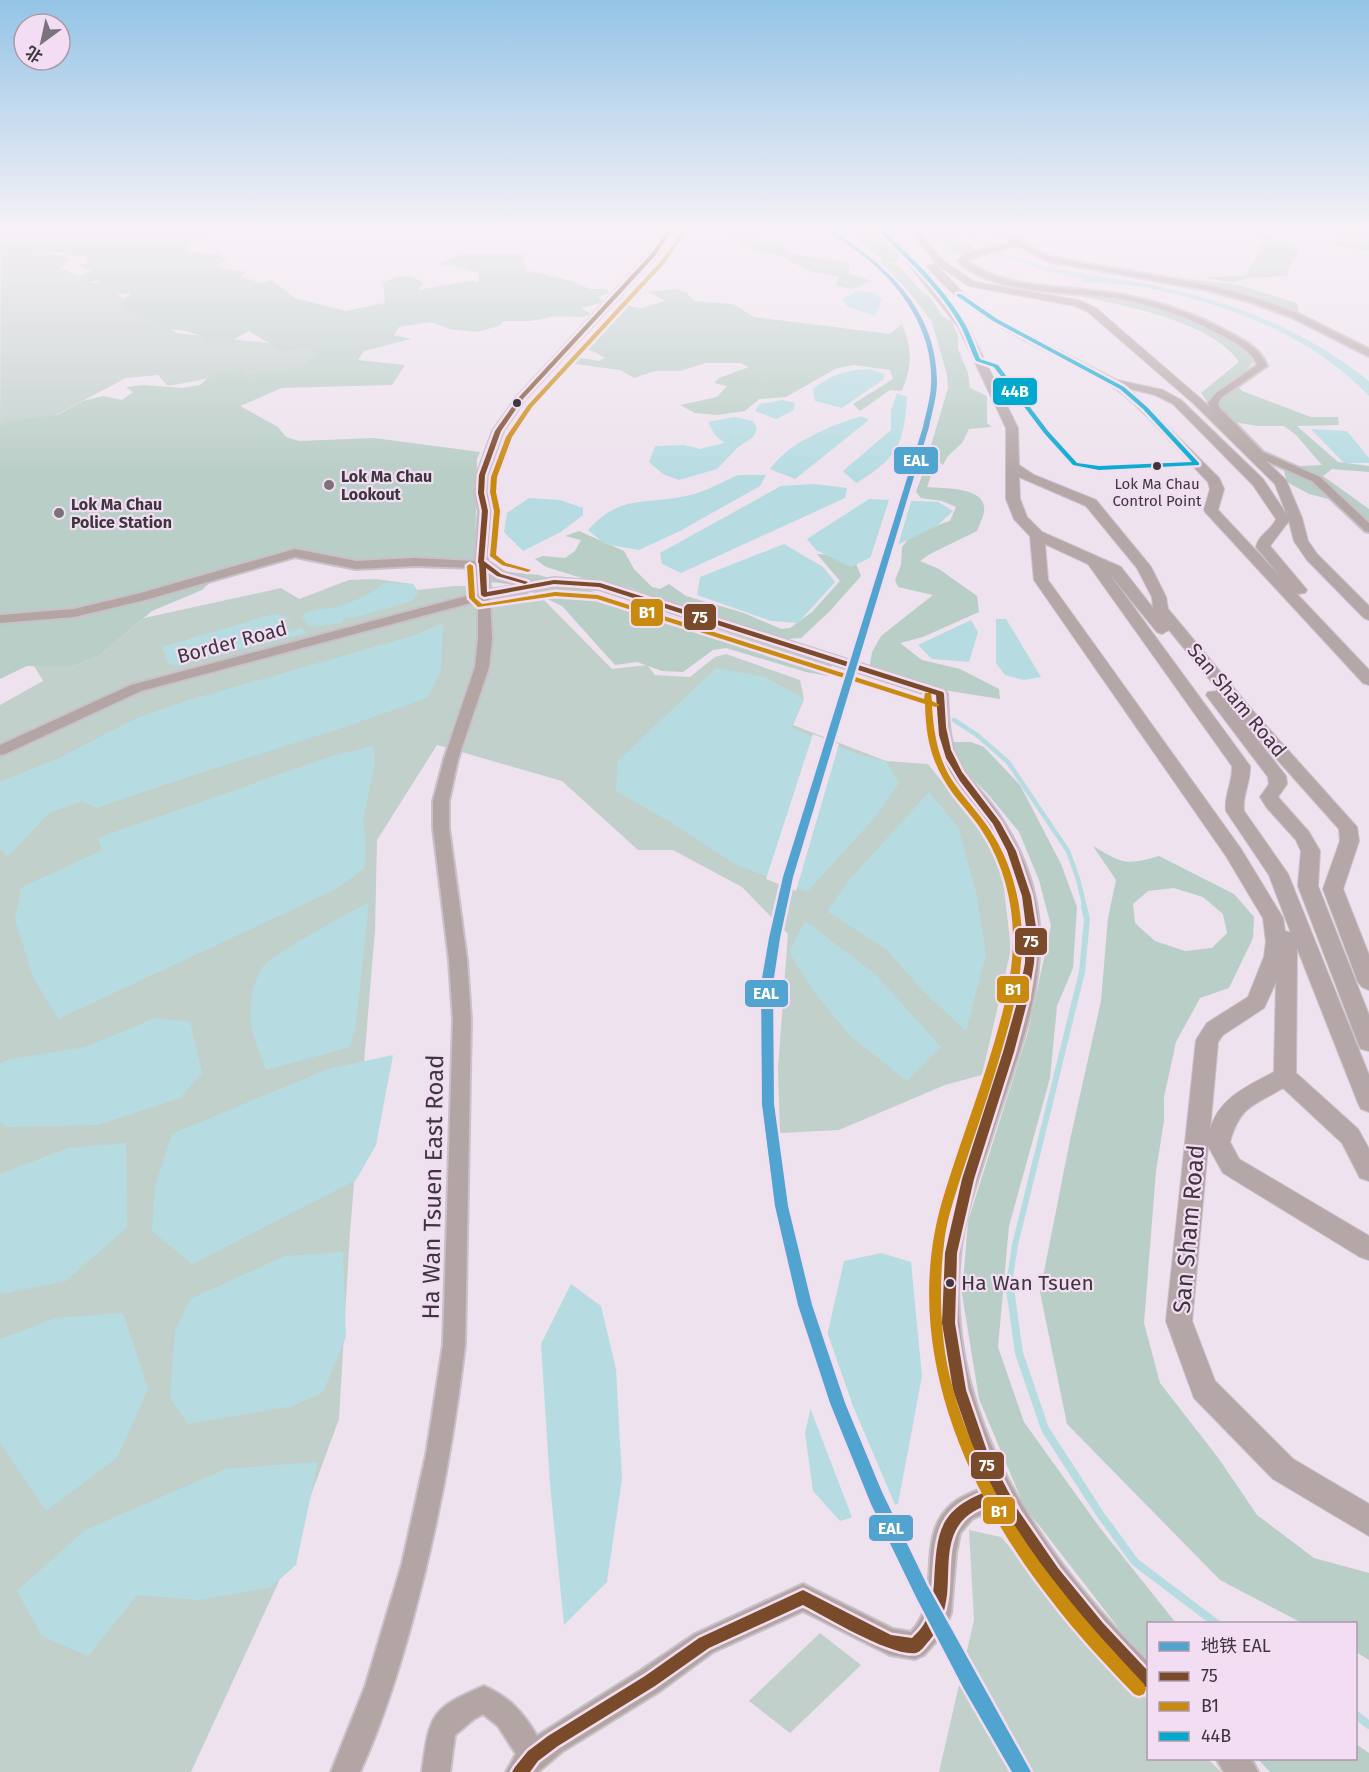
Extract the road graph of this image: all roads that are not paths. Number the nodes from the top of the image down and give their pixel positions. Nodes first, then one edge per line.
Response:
1 (601, 312) edge
2 (952, 312) edge
3 (981, 312) edge
4 (1094, 312) edge
5 (1180, 312) edge
6 (1285, 312) edge
7 (1369, 353) edge
8 (1111, 381) junction
9 (1013, 467) junction
10 (1369, 529) edge
11 (1037, 536) junction
12 (1089, 558) junction
13 (482, 565) junction
14 (537, 584) junction
15 (484, 595) junction
16 (141, 597) junction
17 (1369, 615) edge
18 (0, 619) edge
19 (0, 629) edge
20 (1369, 663) edge
21 (1369, 680) edge
22 (0, 751) edge
23 (1273, 918) junction
24 (1369, 982) edge
25 (1369, 1043) edge
26 (1285, 1076) junction
27 (1369, 1103) edge
28 (1369, 1171) edge
29 (1369, 1249) edge
30 (1001, 1493) junction
31 (1369, 1521) edge
32 (1147, 1679) edge
33 (1232, 1760) edge
34 (527, 1764) edge
35 (345, 1772) edge
36 (436, 1772) edge
37 (1244, 1772) edge

1 - 13 street, Ha Wan Tsuen East Road
2 - 9 main road, San Sham Road
3 - 8 main road
4 - 17 main road
5 - 10 street
6 - 7 street
8 - 20 main road
8 - 21 main road
9 - 11 main road, San Sham Road
9 - 24 main road, San Sham Road
11 - 12 main road, San Sham Road
11 - 23 main road, San Sham Road
12 - 25 main road, San Sham Road
12 - 27 main road, San Sham Road
13 - 14 street
13 - 15 street, Ha Wan Tsuen East Road
13 - 16 street
14 - 15 street, Border Road
14 - 30 street
15 - 22 street, Border Road
15 - 35 street, Ha Wan Tsuen East Road
16 - 18 street
16 - 19 street
23 - 26 main road, San Sham Road
23 - 31 main road, San Sham Road
26 - 28 main road
26 - 29 main road, San Sham Road
30 - 32 street
30 - 34 street
33 - 37 street
34 - 36 street

